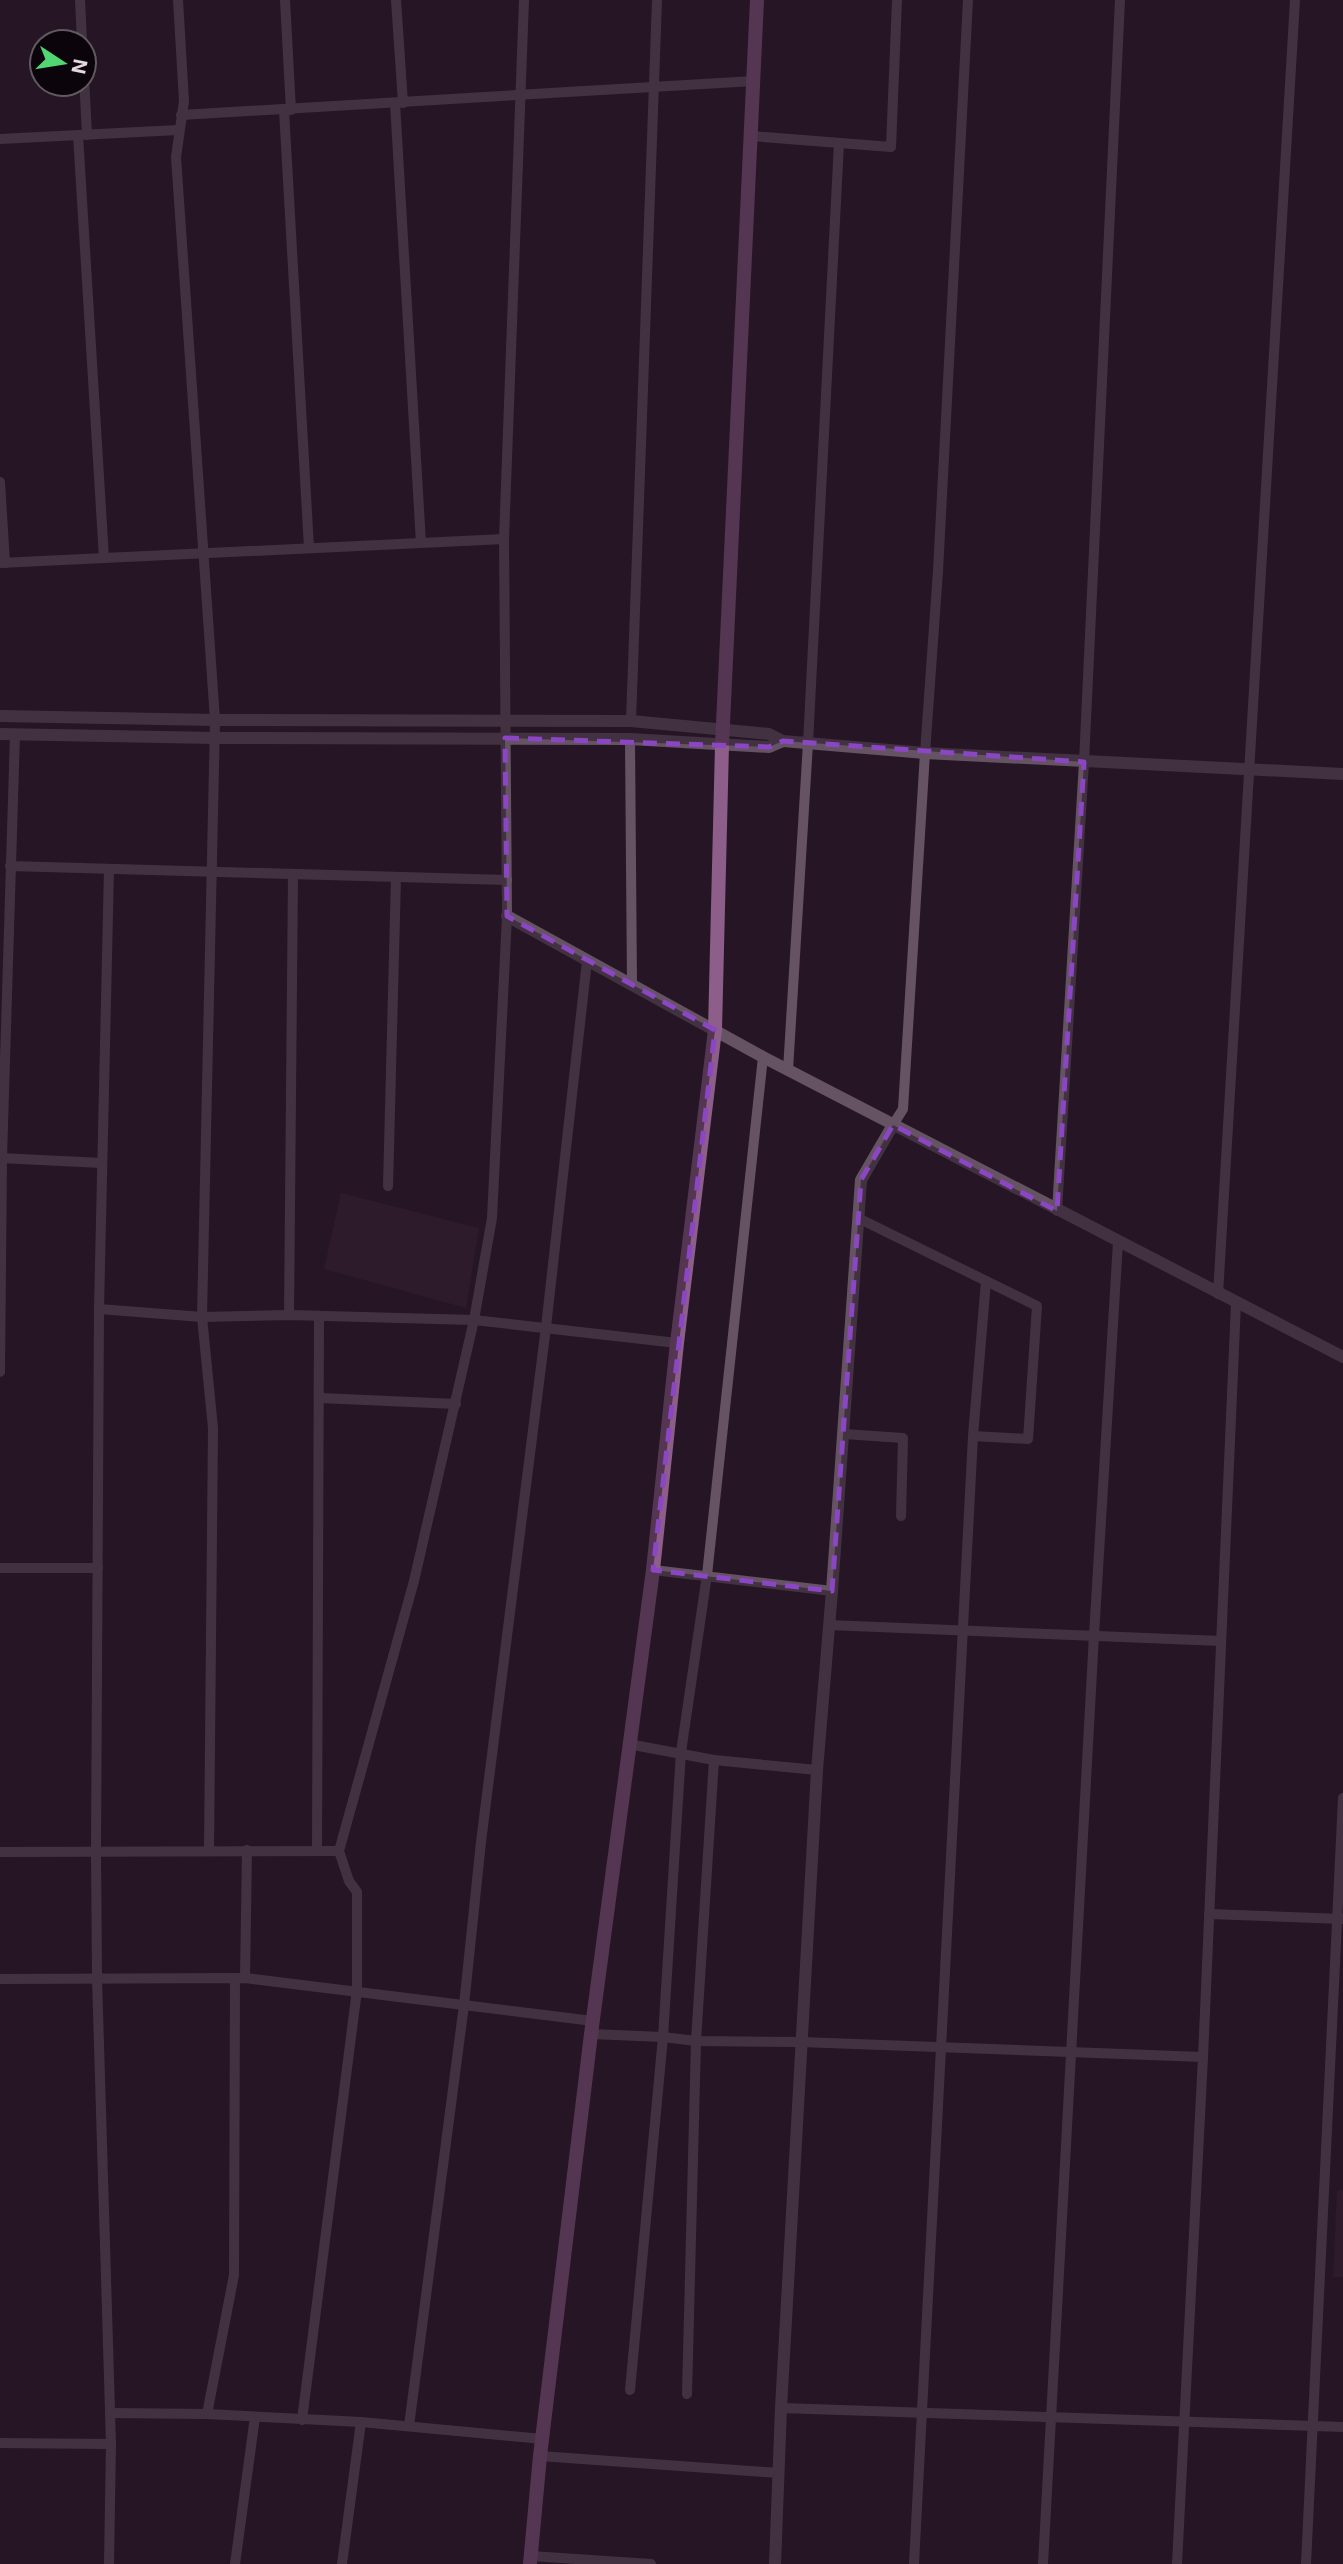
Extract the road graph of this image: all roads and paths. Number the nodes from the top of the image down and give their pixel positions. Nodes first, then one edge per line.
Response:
1 (80, 0) edge
2 (178, 0) edge
3 (285, 0) edge
4 (396, 0) edge
5 (524, 0) edge
6 (657, 0) edge
7 (757, 0) edge
8 (897, 0) edge
9 (968, 0) edge
10 (1120, 0) edge
11 (1295, 0) edge
12 (81, 28) edge
13 (754, 81) junction
14 (652, 87) junction
15 (521, 95) junction
16 (84, 98) edge
17 (399, 103) junction
18 (288, 110) junction
19 (181, 115) junction
20 (178, 130) junction
21 (83, 135) junction
22 (751, 136) junction
23 (0, 139) edge
24 (839, 143) junction
25 (0, 482) edge
26 (504, 539) junction
27 (421, 543) junction
28 (309, 548) junction
29 (205, 553) junction
30 (104, 558) junction
31 (3, 563) edge
32 (0, 716) edge
33 (215, 720) junction
34 (505, 720) junction
35 (631, 721) junction
36 (0, 734) edge
37 (15, 734) junction
38 (723, 737) junction
39 (215, 738) junction
40 (505, 738) junction
41 (630, 739) junction
42 (808, 743) junction
43 (925, 753) junction
44 (1084, 762) junction
45 (1249, 769) junction
46 (1343, 774) edge
47 (7, 861) edge
48 (109, 869) junction
49 (210, 872) junction
50 (293, 874) junction
51 (396, 877) junction
52 (507, 880) junction
53 (507, 916) junction
54 (587, 961) junction
55 (632, 986) junction
56 (715, 1030) junction
57 (763, 1057) junction
58 (788, 1070) junction
59 (893, 1125) junction
60 (1, 1158) edge
61 (102, 1163) junction
62 (388, 1186) dead end
63 (1057, 1210) junction
64 (858, 1218) junction
65 (1118, 1242) junction
66 (986, 1281) junction
67 (1, 1284) edge
68 (1218, 1294) junction
69 (1236, 1303) junction
70 (99, 1309) junction
71 (289, 1315) junction
72 (319, 1316) junction
73 (202, 1317) junction
74 (474, 1320) junction
75 (546, 1327) junction
76 (677, 1343) junction
77 (1343, 1357) edge
78 (0, 1372) edge
79 (320, 1398) junction
80 (456, 1404) junction
81 (844, 1434) junction
82 (973, 1436) junction
83 (901, 1516) dead end
84 (98, 1567) junction
85 (0, 1568) edge
86 (653, 1570) junction
87 (707, 1575) junction
88 (832, 1591) junction
89 (829, 1625) junction
90 (963, 1630) junction
91 (1094, 1635) junction
92 (1221, 1641) junction
93 (628, 1744) junction
94 (681, 1752) junction
95 (714, 1759) junction
96 (817, 1770) junction
97 (1343, 1798) edge
98 (96, 1850) junction
99 (209, 1850) junction
100 (247, 1850) junction
101 (317, 1851) junction
102 (0, 1852) edge
103 (339, 1852) junction
104 (1209, 1914) junction
105 (1340, 1919) edge
106 (97, 1978) junction
107 (240, 1978) junction
108 (0, 1979) edge
109 (357, 1990) junction
110 (464, 2005) junction
111 (592, 2028) junction
112 (663, 2037) junction
113 (696, 2041) junction
114 (801, 2042) junction
115 (943, 2047) junction
116 (1071, 2052) junction
117 (1203, 2057) junction
118 (630, 2390) dead end
119 (687, 2394) dead end
120 (781, 2408) junction
121 (921, 2412) junction
122 (110, 2413) junction
123 (207, 2414) junction
124 (255, 2417) junction
125 (1052, 2417) junction
126 (302, 2420) junction
127 (1185, 2421) junction
128 (361, 2422) junction
129 (410, 2426) junction
130 (1312, 2426) junction
131 (1343, 2427) edge
132 (543, 2439) junction
133 (0, 2443) edge
134 (111, 2444) junction
135 (540, 2456) junction
136 (779, 2473) junction
137 (531, 2560) edge
138 (109, 2564) edge
139 (235, 2564) edge
140 (342, 2564) edge
141 (651, 2564) edge
142 (775, 2564) edge
143 (914, 2564) edge
144 (1044, 2564) edge
145 (1177, 2564) edge
146 (1306, 2564) edge

1 - 12 street
2 - 19 street
3 - 18 street
4 - 17 street
5 - 15 street
6 - 14 street
7 - 13 main road
8 - 24 street
9 - 43 street
10 - 44 street
11 - 45 street
13 - 14 street
13 - 22 main road
14 - 15 street
14 - 35 street
15 - 17 street
15 - 26 street
16 - 21 street
17 - 18 street
17 - 27 street
18 - 19 street
18 - 28 street
19 - 20 street
20 - 21 street
20 - 29 street
21 - 23 street
21 - 30 street
22 - 24 street
22 - 38 main road
24 - 42 street
25 - 31 street
26 - 27 street
26 - 34 street
27 - 28 street
28 - 29 street
29 - 30 street
29 - 33 street
30 - 31 street
32 - 33 street
33 - 34 street
33 - 39 street
34 - 35 street
34 - 40 street
35 - 38 street
36 - 37 street
37 - 39 street
37 - 47 street
38 - 41 street
38 - 42 street
38 - 56 main road
39 - 40 street
39 - 49 street
40 - 41 street
40 - 52 street
41 - 55 street
42 - 43 street
42 - 58 street
43 - 44 street
43 - 59 street
44 - 45 street
44 - 63 street
45 - 46 street
45 - 68 street
47 - 48 street
47 - 60 street
48 - 49 street
48 - 61 street
49 - 50 street
49 - 73 street
50 - 51 street
50 - 71 street
51 - 52 street
51 - 62 street
52 - 53 street
53 - 54 street
53 - 74 street
54 - 55 street
54 - 75 street
55 - 56 street
56 - 57 street
56 - 76 main road
57 - 58 street
57 - 87 street
58 - 59 street
59 - 63 street
59 - 64 street
60 - 61 street
60 - 67 street
61 - 70 street
63 - 65 street
64 - 66 street
64 - 81 street
65 - 68 street
65 - 91 street
66 - 82 street
66 - 82 street
67 - 78 street
68 - 69 street
69 - 77 street
69 - 92 street
70 - 73 street
70 - 84 street
71 - 72 street
71 - 73 street
72 - 74 street
72 - 79 street
73 - 99 street
74 - 75 street
74 - 80 street
75 - 76 street
75 - 110 street
76 - 86 main road
79 - 80 street
79 - 101 street
80 - 103 street
81 - 83 street
81 - 88 street
82 - 90 street
84 - 85 street
84 - 98 street
86 - 87 street
86 - 93 main road
87 - 88 street
87 - 94 street
88 - 89 street
89 - 90 street
89 - 96 street
90 - 91 street
90 - 115 street
91 - 92 street
91 - 116 street
92 - 104 street
93 - 94 street
93 - 111 main road
94 - 95 street
94 - 112 street
95 - 96 street
95 - 113 street
96 - 114 street
97 - 105 street
98 - 99 street
98 - 102 street
98 - 106 street
99 - 100 street
100 - 101 street
100 - 107 street
101 - 103 street
103 - 109 street
104 - 105 street
104 - 117 street
105 - 130 street
106 - 107 street
106 - 108 street
106 - 122 street
107 - 109 street
107 - 123 street
109 - 110 street
109 - 126 street
110 - 111 street
110 - 129 street
111 - 112 street
111 - 132 main road
112 - 113 street
112 - 118 street
113 - 114 street
113 - 119 street
114 - 115 street
114 - 120 street
115 - 116 street
115 - 121 street
116 - 117 street
116 - 125 street
117 - 127 street
120 - 121 street
120 - 136 street
121 - 125 street
121 - 143 street
122 - 123 street
122 - 134 street
123 - 124 street
124 - 126 street
124 - 139 street
125 - 127 street
125 - 144 street
126 - 128 street
127 - 130 street
127 - 145 street
128 - 129 street
128 - 140 street
129 - 132 street
130 - 131 street
130 - 146 street
132 - 135 main road
133 - 134 street
134 - 138 street
135 - 136 street
135 - 137 main road
136 - 142 street
137 - 141 street

